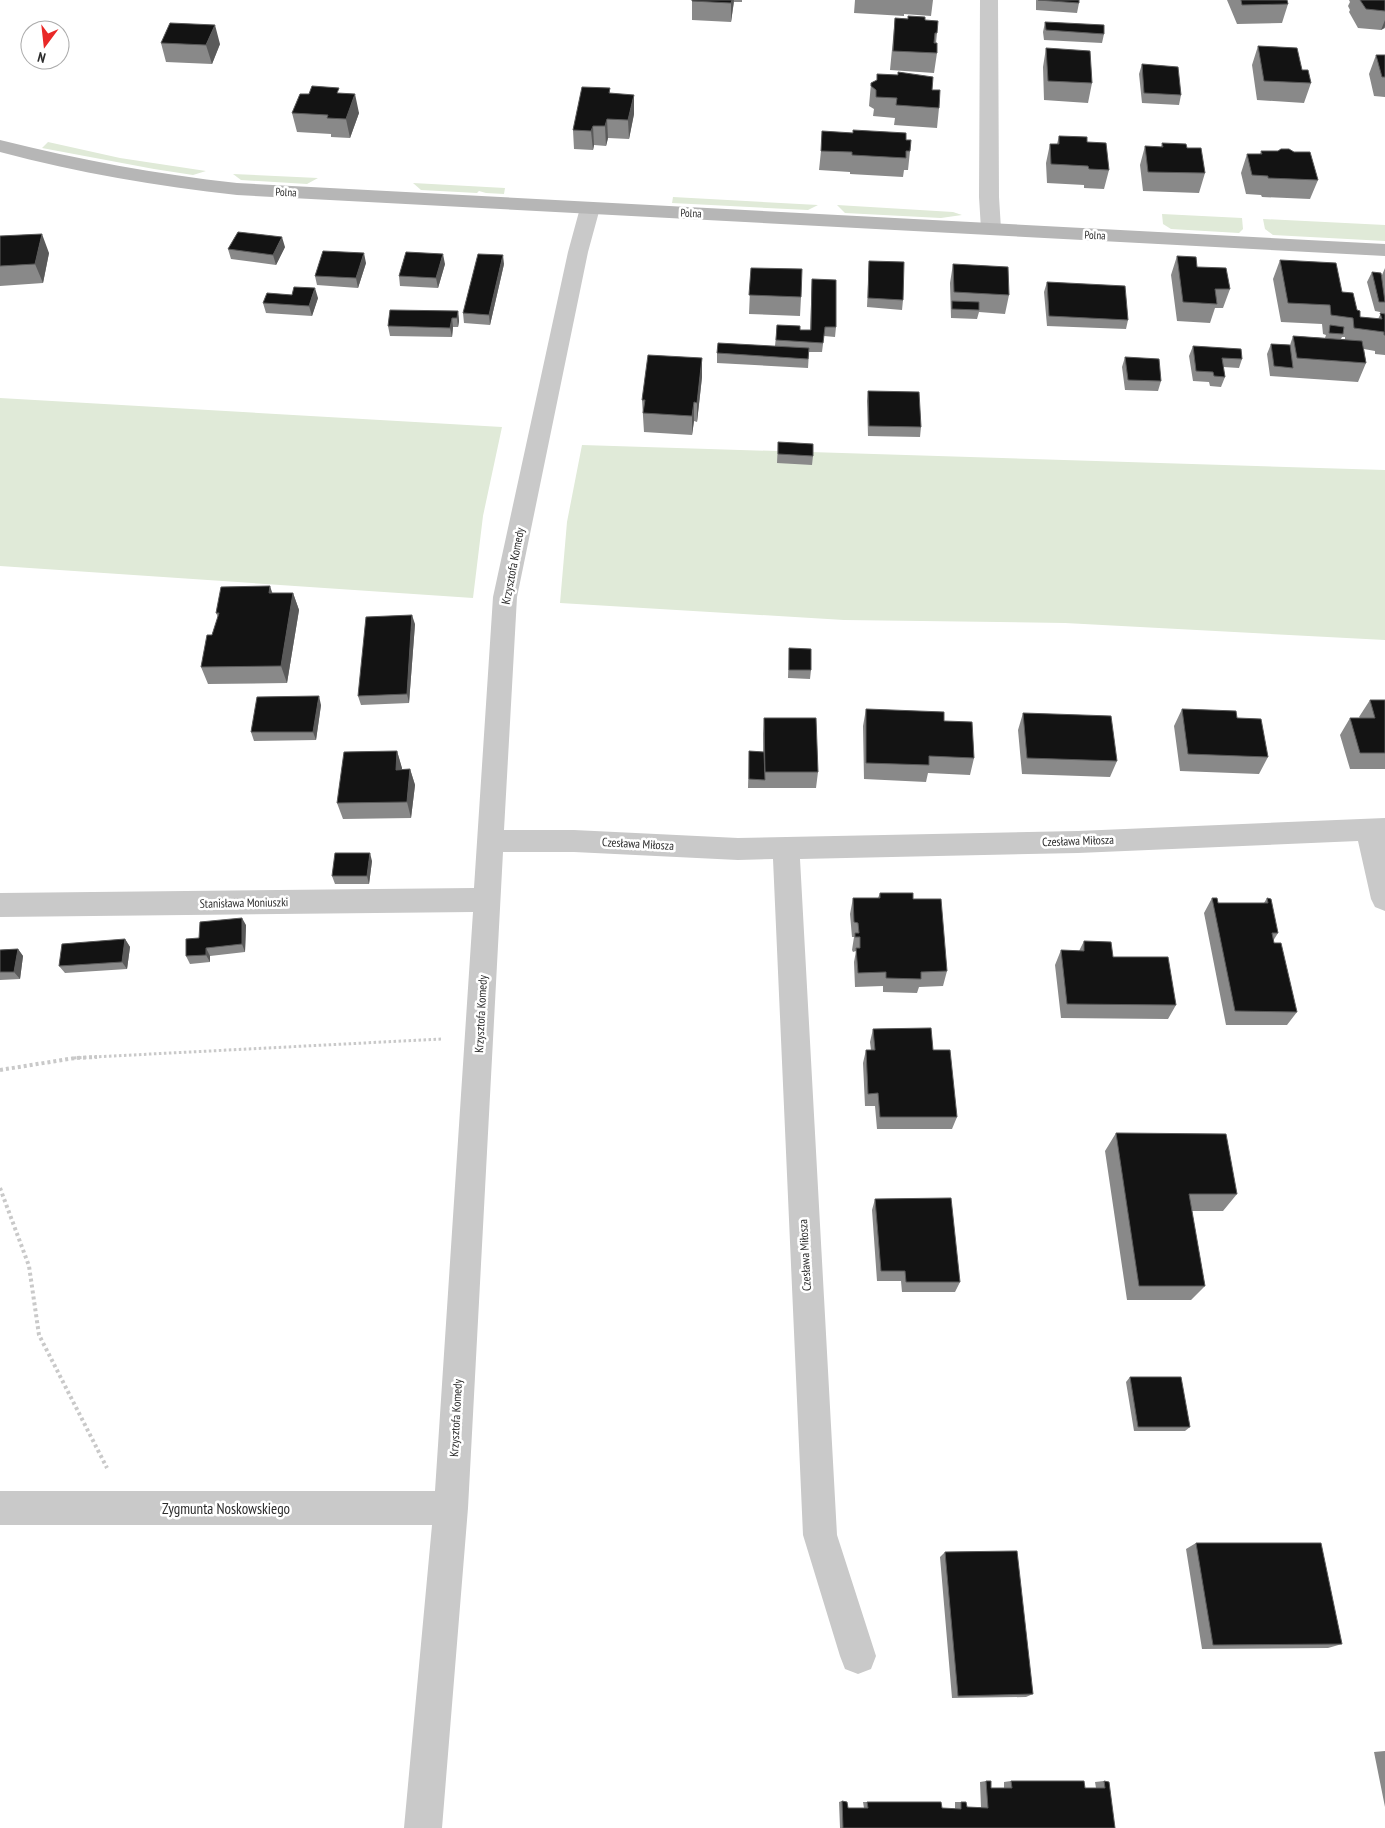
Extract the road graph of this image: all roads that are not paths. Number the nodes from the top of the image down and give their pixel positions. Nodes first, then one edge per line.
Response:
1 (989, 0) edge
2 (0, 146) edge
3 (590, 208) junction
4 (991, 229) junction
5 (1385, 250) edge
6 (1377, 829) edge
7 (491, 841) junction
8 (786, 848) junction
9 (1385, 899) edge
10 (487, 900) junction
11 (0, 905) edge
12 (0, 1508) edge
13 (451, 1508) junction
14 (858, 1656) dead end
15 (423, 1828) edge

1 - 4 street
2 - 3 street, Polna
3 - 4 street, Polna
3 - 7 street, Krzysztofa Komedy
4 - 5 street, Polna
6 - 8 street, Czesława Miłosza
6 - 9 street, Czesława Miłosza
7 - 8 street, Czesława Miłosza
7 - 10 street, Krzysztofa Komedy
8 - 14 street, Czesława Miłosza
10 - 11 street, Stanisława Moniuszki
10 - 13 street, Krzysztofa Komedy
12 - 13 street, Zygmunta Noskowskiego
13 - 15 street, Krzysztofa Komedy

